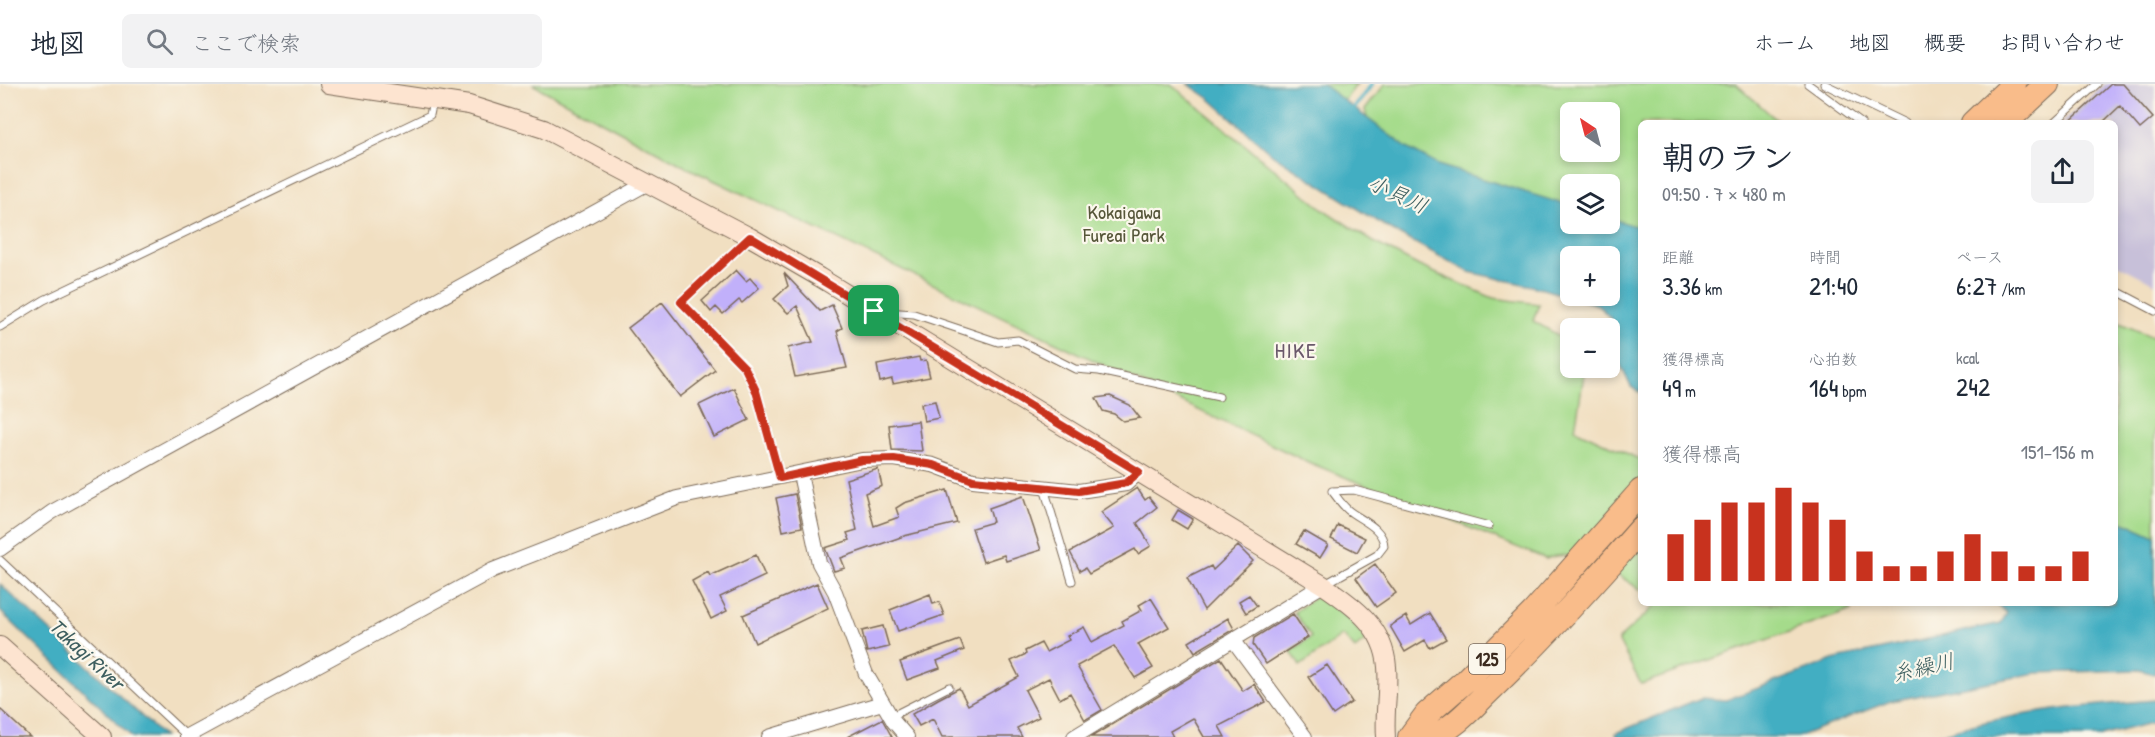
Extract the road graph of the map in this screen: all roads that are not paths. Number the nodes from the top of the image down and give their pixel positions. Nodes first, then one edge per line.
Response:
1 (328, 84) edge
2 (1808, 84) edge
3 (1824, 84) edge
4 (2014, 84) edge
5 (2047, 84) edge
6 (2097, 84) edge
7 (434, 99) junction
8 (1856, 120) edge
9 (1899, 120) edge
10 (1976, 120) edge
11 (2008, 120) edge
12 (2057, 120) edge
13 (648, 183) junction
14 (750, 237) junction
15 (2118, 292) edge
16 (874, 311) junction
17 (2155, 311) edge
18 (0, 327) edge
19 (1219, 397) dead end
20 (1139, 472) junction
21 (800, 474) junction
22 (780, 478) junction
23 (1044, 488) junction
24 (1638, 494) edge
25 (1489, 526) dead end
26 (1638, 532) edge
27 (0, 549) edge
28 (0, 561) edge
29 (1072, 581) dead end
30 (1323, 585) junction
31 (1234, 641) junction
32 (0, 646) edge
33 (949, 687) dead end
34 (882, 703) junction
35 (890, 717) junction
36 (102, 737) edge
37 (188, 737) edge
38 (770, 737) edge
39 (907, 737) edge
40 (1074, 737) edge
41 (1305, 737) edge
42 (1386, 737) edge
43 (1410, 737) edge
44 (1432, 737) edge

1 - 7 street
2 - 8 lane
3 - 9 lane
4 - 10 highway
5 - 11 highway
6 - 12 lane
7 - 13 street
7 - 18 lane
13 - 14 street
13 - 27 street
14 - 16 street
14 - 22 lane
15 - 17 lane
16 - 19 lane
16 - 20 street
20 - 23 street
20 - 30 street
21 - 22 street
21 - 23 street
21 - 34 street
22 - 37 street
23 - 29 lane
24 - 43 highway, 125
25 - 30 lane
26 - 44 highway, 125
28 - 37 lane
30 - 31 street
30 - 42 street
31 - 40 street
31 - 41 street
32 - 36 street
33 - 35 lane
34 - 35 street
34 - 38 street
35 - 39 street

